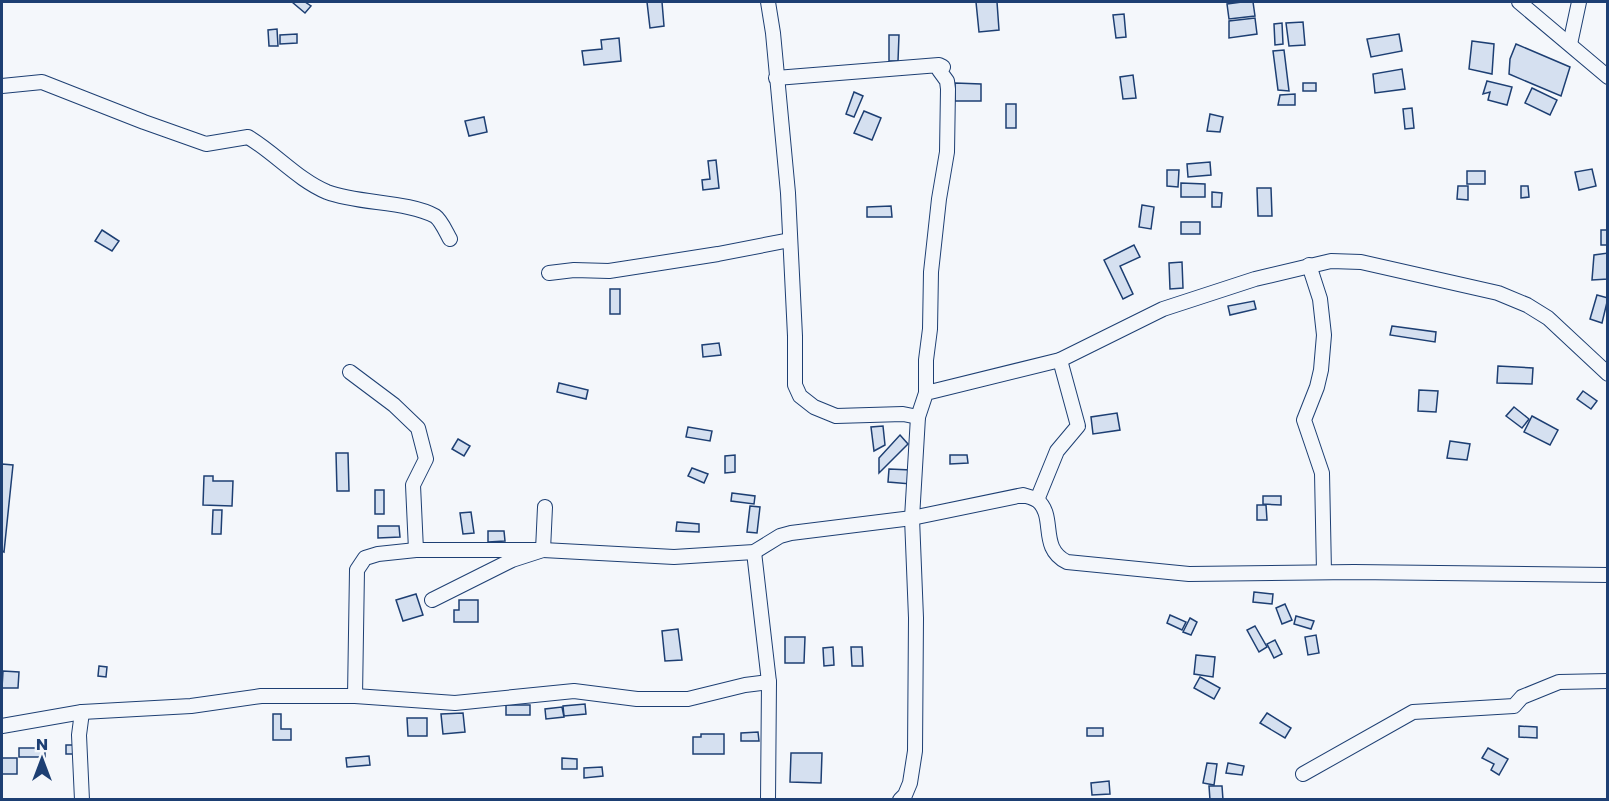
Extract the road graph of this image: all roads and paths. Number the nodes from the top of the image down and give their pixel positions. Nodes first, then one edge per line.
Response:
1 (768, 2) edge
2 (1519, 2) edge
3 (1579, 2) edge
4 (1570, 44) junction
5 (1608, 77) edge
6 (776, 78) junction
7 (2, 86) edge
8 (450, 238) dead end
9 (790, 240) junction
10 (1309, 265) junction
11 (549, 273) dead end
12 (1060, 360) junction
13 (350, 372) dead end
14 (1608, 374) edge
15 (926, 393) junction
16 (918, 417) junction
17 (1037, 500) junction
18 (545, 507) dead end
19 (912, 518) junction
20 (416, 550) junction
21 (543, 550) junction
22 (754, 552) junction
23 (1324, 572) junction
24 (1608, 576) edge
25 (432, 600) dead end
26 (1608, 681) edge
27 (769, 682) junction
28 (355, 696) junction
29 (82, 712) junction
30 (2, 726) edge
31 (1303, 774) dead end
32 (82, 800) edge
33 (768, 800) edge
34 (900, 800) edge

1 - 6 street
2 - 4 street
3 - 4 street
4 - 5 street
6 - 9 street
6 - 15 street
7 - 8 street
9 - 11 street
9 - 16 street
10 - 12 street
10 - 14 street
10 - 23 street
12 - 15 street
12 - 17 street
13 - 20 street
15 - 16 street
16 - 19 street
17 - 19 street
17 - 23 street
18 - 21 street
19 - 22 street
19 - 34 street
20 - 21 street
20 - 28 street
21 - 22 street
21 - 25 street
22 - 27 street
23 - 24 street
26 - 31 street
27 - 28 street
27 - 33 street
28 - 29 street
29 - 30 street
29 - 32 street

